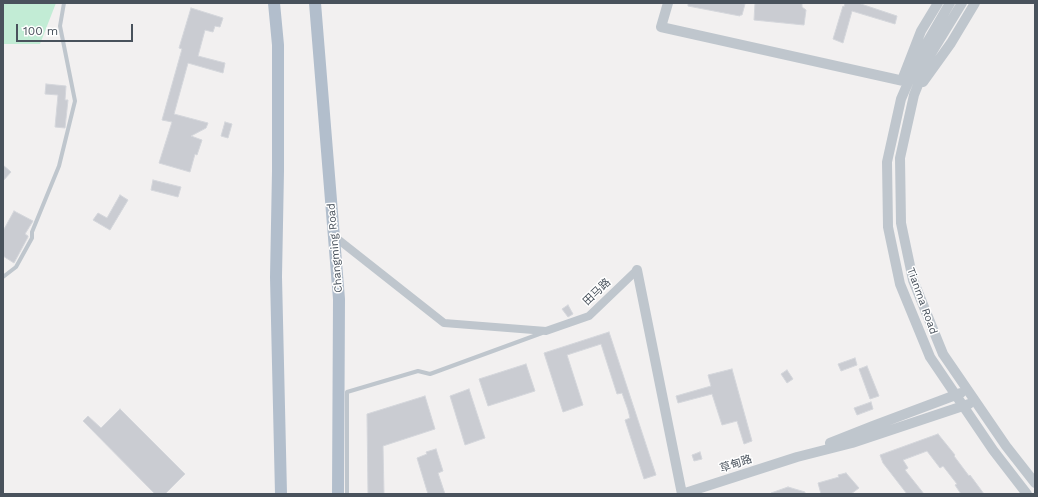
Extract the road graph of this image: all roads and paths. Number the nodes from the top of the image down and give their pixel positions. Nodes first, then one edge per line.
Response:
1 (64, 3) edge
2 (274, 3) edge
3 (314, 3) edge
4 (668, 3) edge
5 (938, 3) edge
6 (950, 3) edge
7 (962, 3) edge
8 (975, 3) edge
9 (905, 81) junction
10 (914, 95) junction
11 (335, 237) junction
12 (637, 270) joint
13 (3, 277) edge
14 (546, 331) junction
15 (968, 390) junction
16 (956, 395) junction
17 (976, 402) junction
18 (964, 406) junction
19 (797, 457) junction
20 (1035, 484) edge
21 (281, 494) edge
22 (338, 494) edge
23 (347, 494) edge
24 (682, 494) edge
25 (1027, 494) edge

1 - 13 lane
2 - 21 main road
3 - 11 main road, Changming Road
4 - 9 street
5 - 9 street
6 - 9 street, Tianma Road
7 - 10 street, Tianma Road
8 - 10 street
9 - 16 street, Tianma Road
10 - 15 street, Tianma Road
11 - 14 street
11 - 22 main road, Changming Road
12 - 14 street, 田马路
12 - 24 street
14 - 23 lane
15 - 16 street
15 - 17 street, Tianma Road
16 - 18 street, Tianma Road
16 - 19 street
17 - 18 street
17 - 20 street, Tianma Road
18 - 19 street
18 - 25 street, Tianma Road
19 - 24 street, 草甸路

